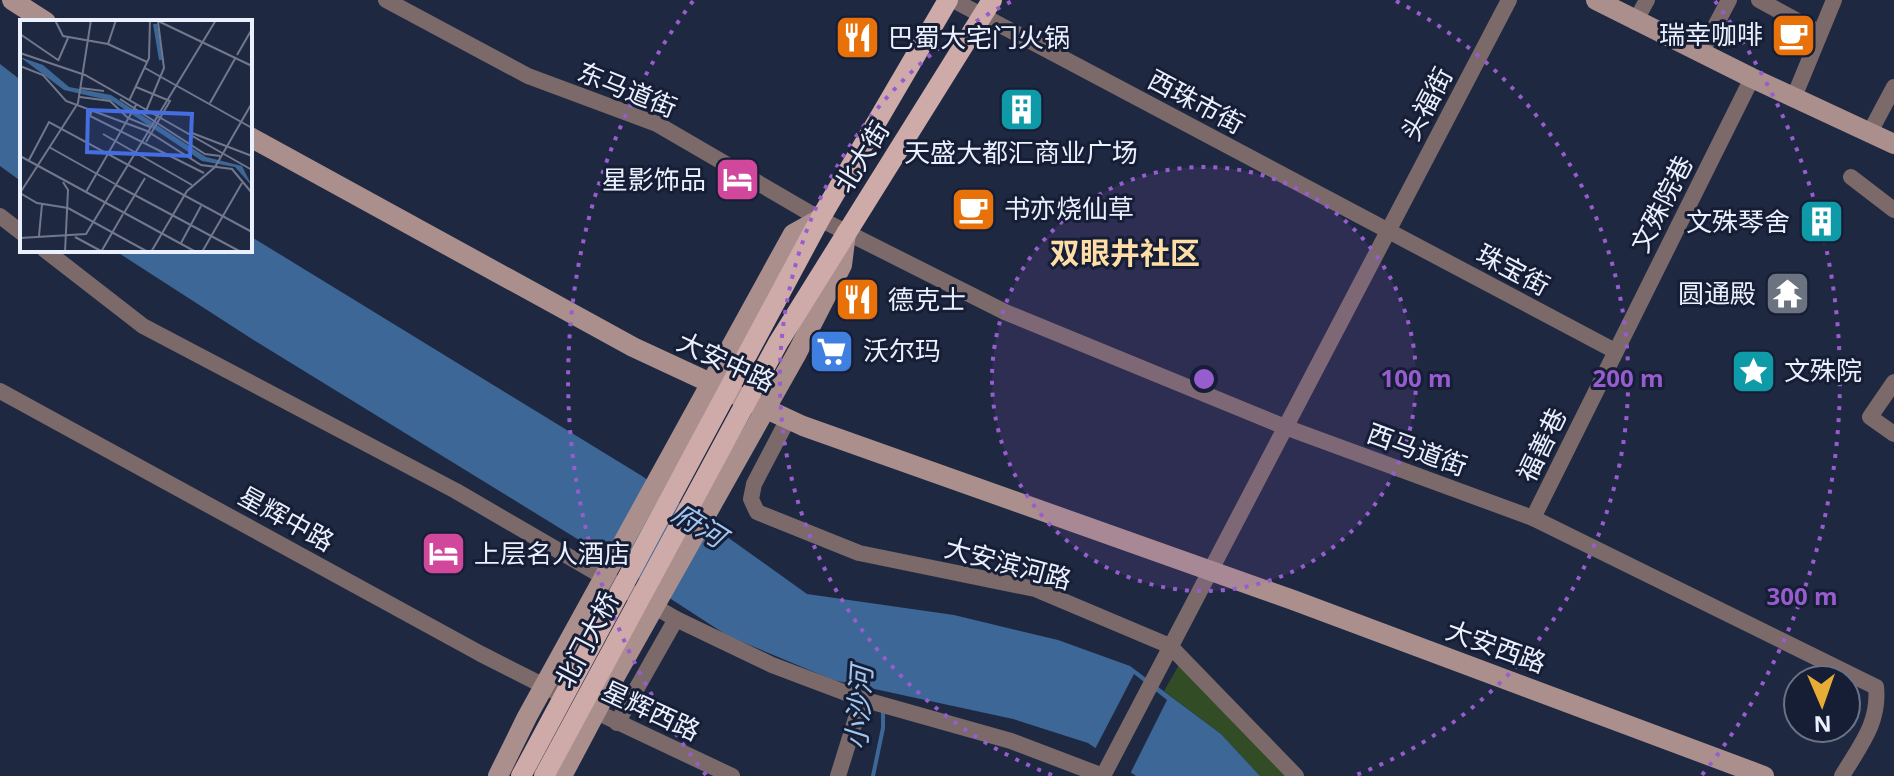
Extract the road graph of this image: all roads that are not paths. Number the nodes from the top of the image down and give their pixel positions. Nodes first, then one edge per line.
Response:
1 (12, 0) edge
2 (386, 0) edge
3 (951, 0) edge
4 (1509, 0) edge
5 (1596, 0) edge
6 (1647, 0) edge
7 (1729, 0) edge
8 (1759, 0) edge
9 (1834, 0) edge
10 (987, 8) edge
11 (43, 20) edge
12 (1635, 22) junction
13 (1820, 33) junction
14 (1701, 53) junction
15 (1752, 78) junction
16 (1894, 87) edge
17 (1794, 97) junction
18 (1870, 132) junction
19 (252, 138) edge
20 (1894, 144) edge
21 (1851, 177) dead end
22 (1894, 210) edge
23 (0, 216) edge
24 (820, 219) junction
25 (20, 231) edge
26 (1388, 231) junction
27 (846, 233) junction
28 (48, 252) edge
29 (751, 329) junction
30 (778, 343) joint
31 (1615, 351) junction
32 (1894, 382) edge
33 (0, 391) edge
34 (788, 419) junction
35 (1285, 427) junction
36 (1894, 434) edge
37 (1533, 518) junction
38 (1210, 570) junction
39 (676, 619) junction
40 (1170, 646) junction
41 (550, 689) joint
42 (868, 700) junction
43 (617, 723) junction
44 (557, 757) edge
45 (1106, 772) edge
46 (498, 776) edge
47 (521, 776) edge
48 (544, 776) edge
49 (732, 776) edge
50 (838, 776) edge
51 (1296, 776) edge
52 (1764, 776) edge
53 (1842, 776) edge

1 - 11 street
2 - 24 street, 东马道街
3 - 10 street, 西珠市街
3 - 24 main road, 北大街
4 - 26 street, 头福街
5 - 12 street
6 - 12 street
7 - 14 street
8 - 13 street
9 - 13 street
10 - 26 street, 西珠市街
10 - 27 main road, 北大街
12 - 14 street
13 - 17 street
14 - 15 street
15 - 17 street
15 - 31 street, 文殊院巷
16 - 18 street
17 - 18 street
18 - 20 street
19 - 34 street, 大安中路
21 - 22 street
23 - 25 street
24 - 27 street, 东马道街
24 - 29 main road, 北大街
26 - 31 street, 珠宝街
26 - 35 street, 头福街
27 - 30 main road, 北大街
27 - 35 street, 西马道街
27 - 44 street
28 - 39 street
29 - 44 main road, 北门大桥
29 - 46 street
30 - 44 main road, 北门大桥
31 - 37 street, 福善巷
32 - 36 street
33 - 41 street, 星辉中路
34 - 38 street, 大安中路
34 - 40 street, 大安滨河路
35 - 37 street, 西马道街
35 - 38 street, 头福街
37 - 53 street, 西马道街
38 - 40 street, 头福街
38 - 52 street, 大安西路
39 - 42 street
39 - 43 street
40 - 45 street, 头福街
40 - 51 street, 大安滨河路
41 - 43 street, 星辉西路
42 - 45 street
42 - 50 street
43 - 49 street, 星辉西路
44 - 47 main road
44 - 48 main road

